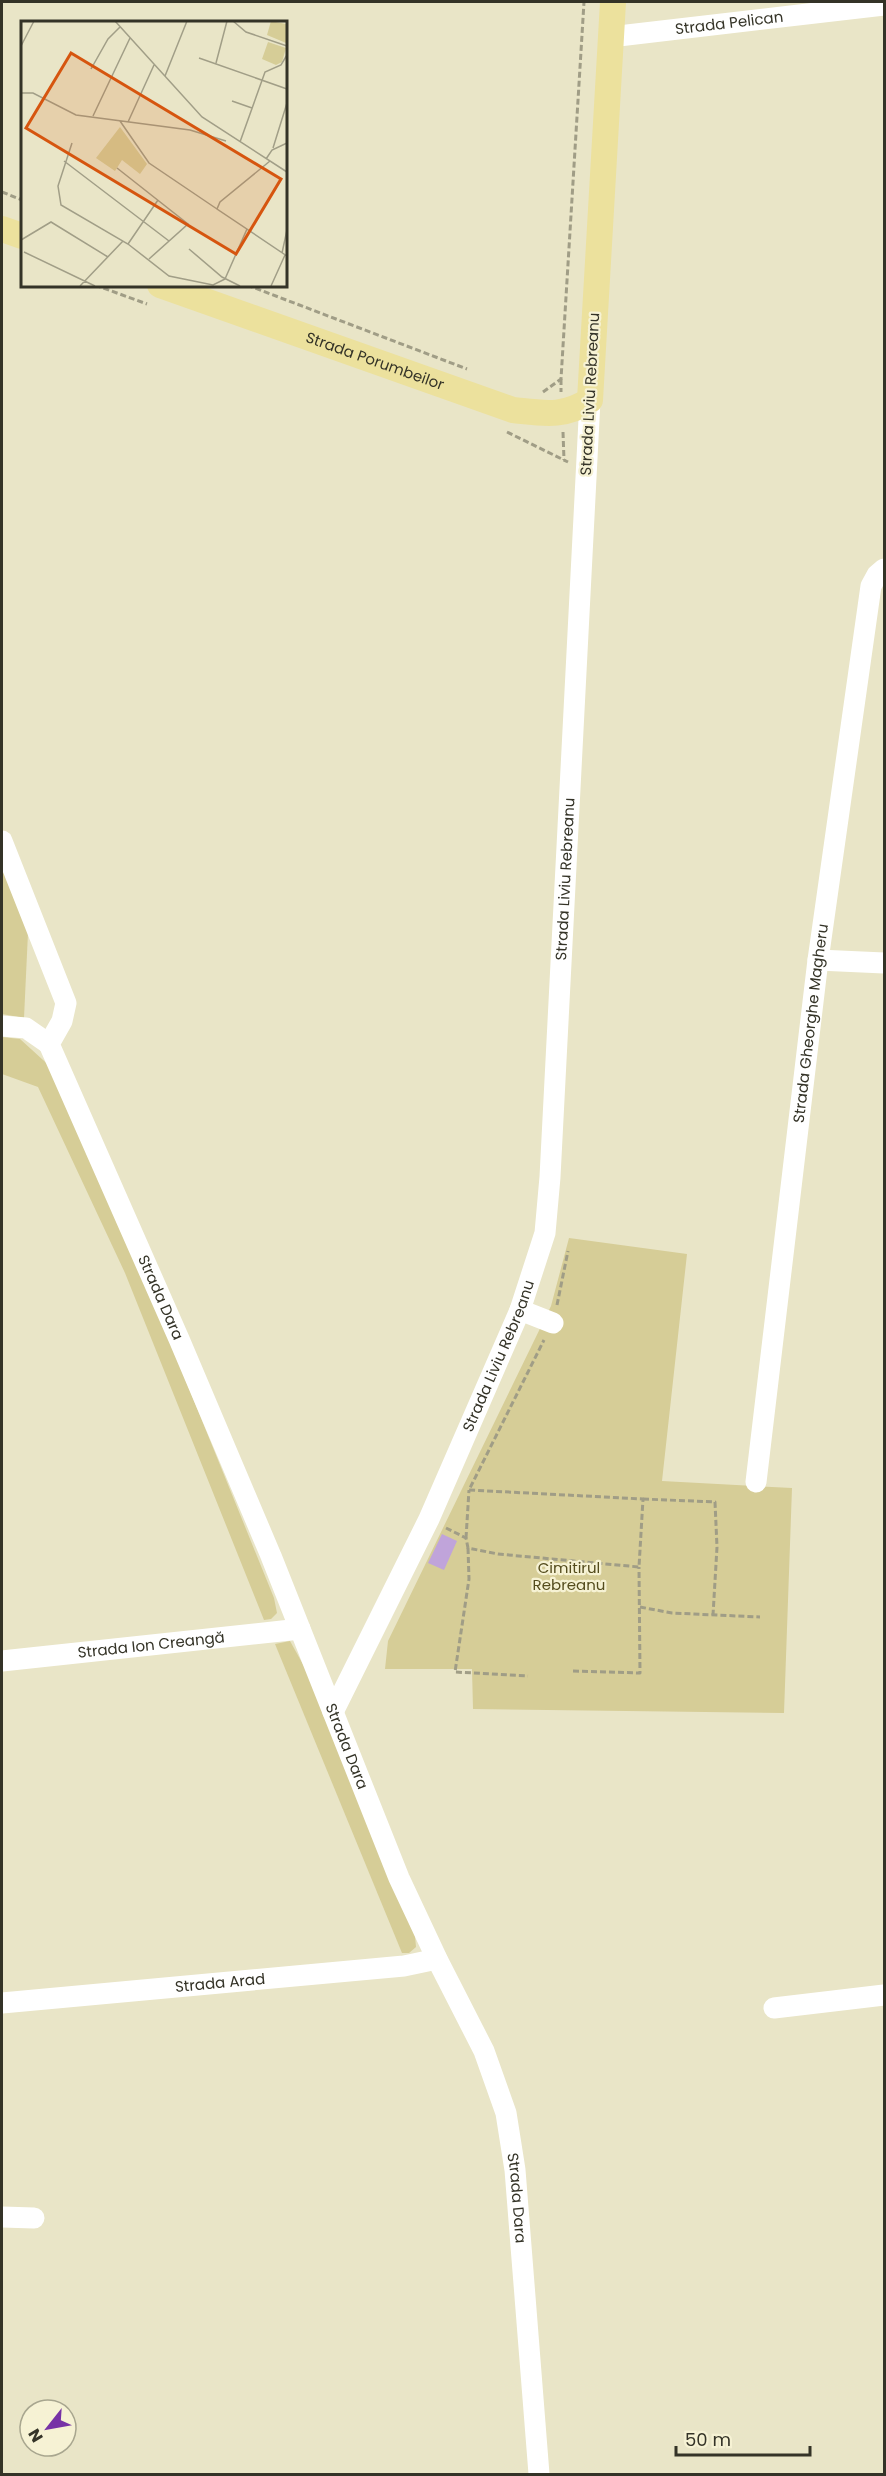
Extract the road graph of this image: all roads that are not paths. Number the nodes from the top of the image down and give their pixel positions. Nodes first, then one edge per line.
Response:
1 (613, 2) edge
2 (885, 4) edge
3 (610, 36) junction
4 (2, 229) edge
5 (21, 236) edge
6 (163, 286) edge
7 (590, 400) junction
8 (885, 569) edge
9 (2, 841) edge
10 (818, 960) junction
11 (885, 963) edge
12 (2, 1026) edge
13 (49, 1044) junction
14 (520, 1310) junction
15 (553, 1323) road end
16 (756, 1482) dead end
17 (300, 1629) junction
18 (2, 1661) edge
19 (333, 1712) junction
20 (437, 1959) junction
21 (885, 1995) edge
22 (2, 2003) edge
23 (774, 2008) dead end
24 (2, 2217) edge
25 (34, 2218) dead end
26 (539, 2475) edge

1 - 3 main road, Strada Liviu Rebreanu
2 - 3 street, Strada Pelican
3 - 7 main road, Strada Liviu Rebreanu
4 - 5 main road
6 - 7 main road, Strada Porumbeilor
7 - 14 street, Strada Liviu Rebreanu
8 - 10 street, Strada Gheorghe Magheru
9 - 13 street
10 - 11 street
10 - 16 street, Strada Gheorghe Magheru
12 - 13 street
13 - 17 street, Strada Dara
14 - 15 street
14 - 19 street, Strada Liviu Rebreanu
17 - 18 street, Strada Ion Creangă
17 - 19 street, Strada Dara
19 - 20 street, Strada Dara
20 - 22 street, Strada Arad
20 - 26 street, Strada Dara
21 - 23 street
24 - 25 street

